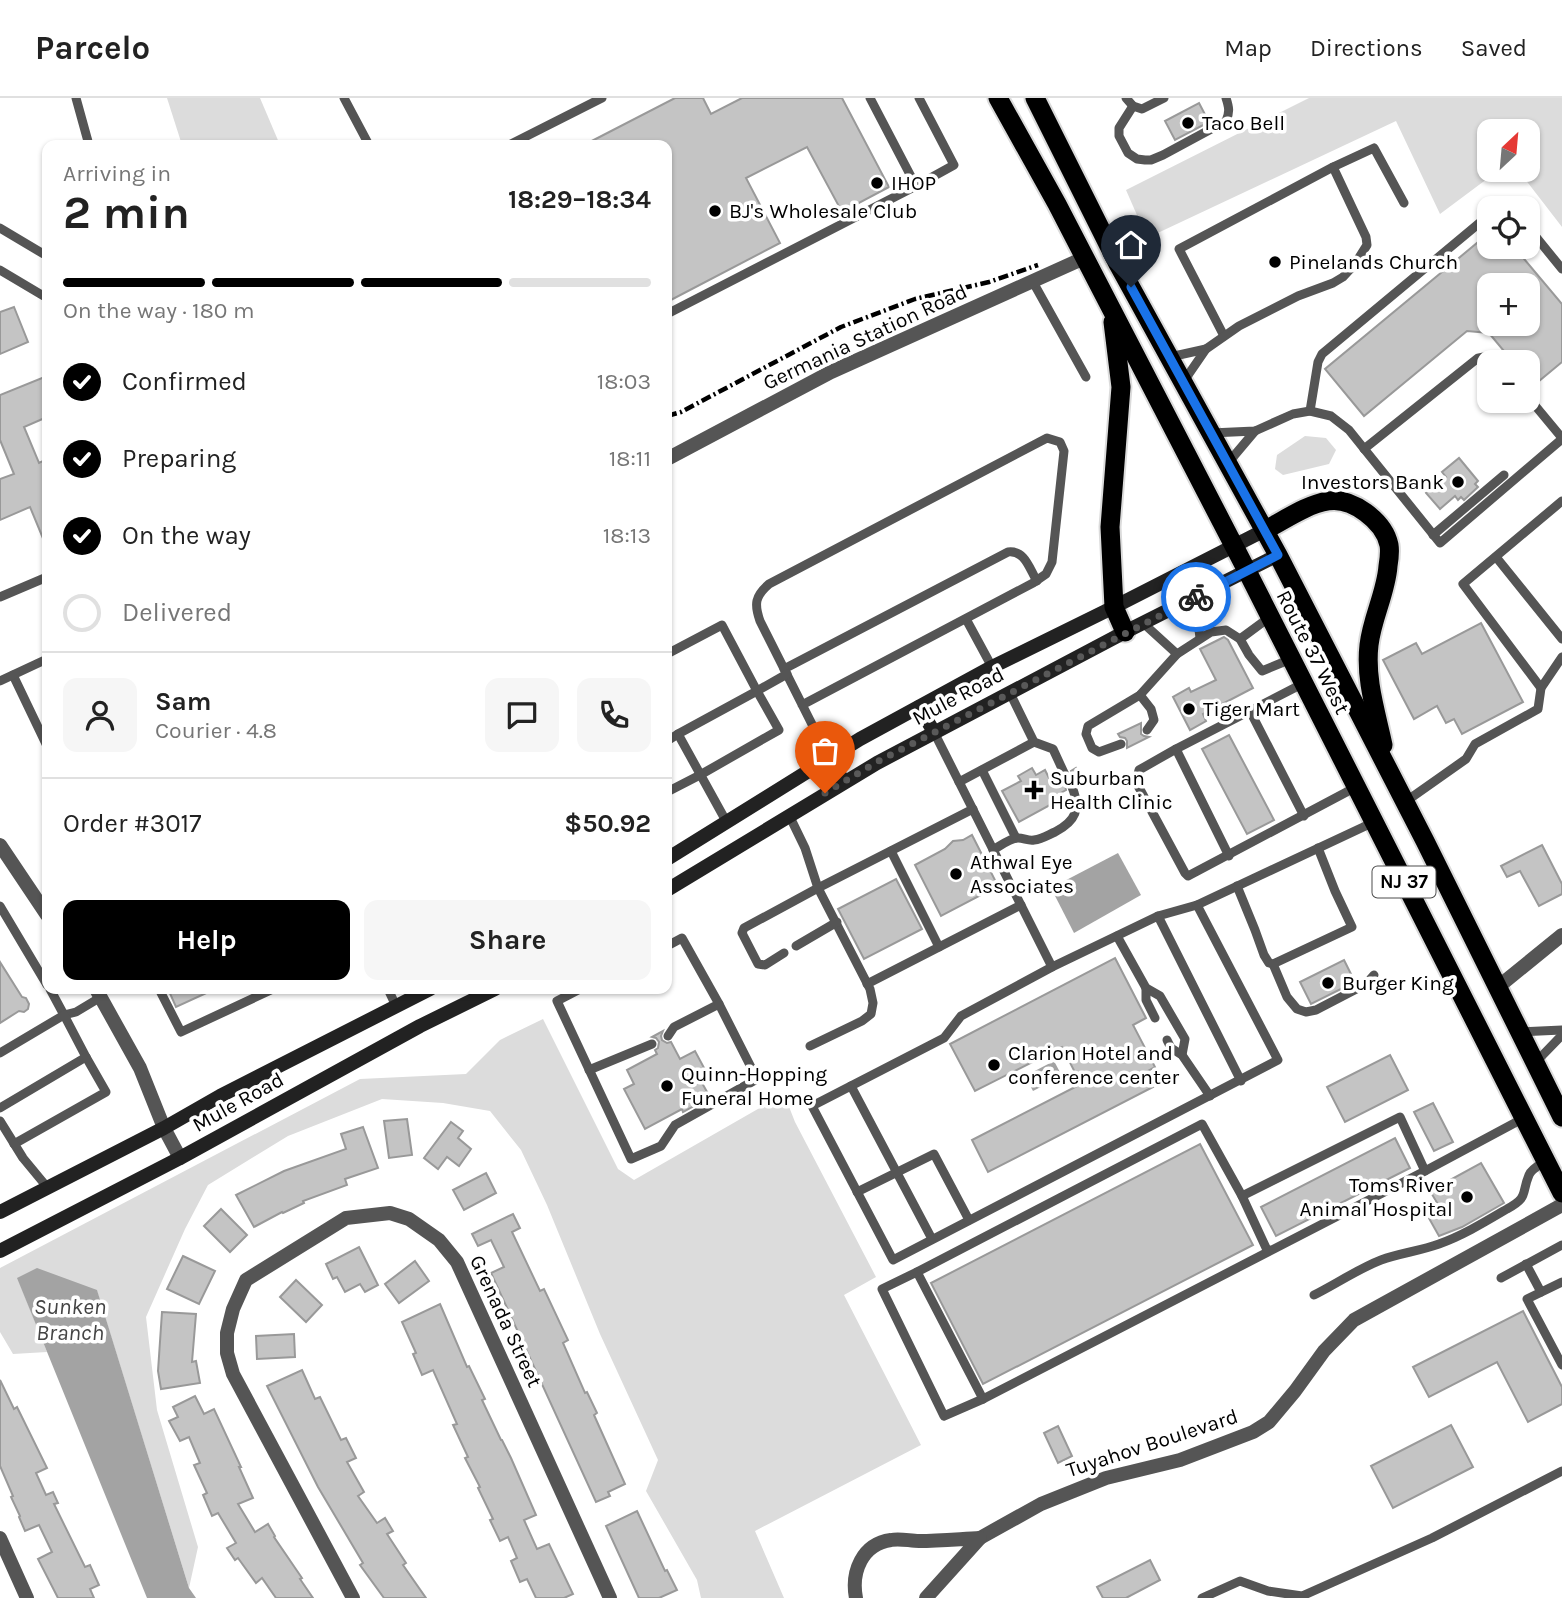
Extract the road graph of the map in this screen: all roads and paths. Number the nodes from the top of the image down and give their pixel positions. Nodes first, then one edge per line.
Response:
1 (76, 98) edge
2 (344, 98) edge
3 (602, 98) edge
4 (870, 98) edge
5 (919, 98) edge
6 (998, 98) edge
7 (1034, 98) edge
8 (1126, 98) edge
9 (1164, 98) edge
10 (1226, 98) edge
11 (1133, 106) junction
12 (88, 140) edge
13 (366, 140) edge
14 (519, 140) edge
15 (1333, 167) junction
16 (916, 186) junction
17 (1404, 203) dead end
18 (1477, 225) edge
19 (0, 228) edge
20 (1540, 242) edge
21 (42, 253) edge
22 (1084, 258) junction
23 (1562, 269) edge
24 (0, 270) edge
25 (1033, 282) junction
26 (42, 295) edge
27 (1112, 310) junction
28 (672, 311) edge
29 (1224, 336) junction
30 (1206, 349) junction
31 (1170, 358) junction
32 (1477, 359) edge
33 (1086, 377) dead end
34 (1183, 382) junction
35 (1310, 411) junction
36 (1540, 412) edge
37 (1255, 431) junction
38 (1211, 433) junction
39 (1562, 439) edge
40 (1364, 449) junction
41 (672, 456) edge
42 (1228, 463) junction
43 (1504, 475) dead end
44 (1562, 501) edge
45 (1265, 530) junction
46 (1433, 535) junction
47 (1233, 545) junction
48 (1278, 555) junction
49 (1496, 556) junction
50 (1247, 571) junction
51 (42, 579) edge
52 (1037, 581) junction
53 (0, 597) edge
54 (1195, 597) junction
55 (1114, 607) junction
56 (1270, 617) junction
57 (966, 619) junction
58 (1143, 623) junction
59 (1125, 632) junction
60 (1200, 638) junction
61 (1240, 639) junction
62 (1562, 639) edge
63 (672, 651) edge
64 (1177, 653) junction
65 (1562, 657) edge
66 (1291, 659) junction
67 (42, 661) edge
68 (992, 667) junction
69 (786, 671) junction
70 (13, 675) junction
71 (0, 681) edge
72 (1304, 683) junction
73 (1541, 688) junction
74 (757, 691) junction
75 (1010, 693) junction
76 (1140, 695) junction
77 (803, 705) junction
78 (919, 707) junction
79 (1250, 710) junction
80 (1147, 730) dead end
81 (934, 732) junction
82 (678, 734) junction
83 (42, 736) edge
84 (672, 737) edge
85 (1034, 742) junction
86 (1121, 744) dead end
87 (1176, 749) junction
88 (829, 758) junction
89 (982, 771) junction
90 (1390, 774) junction
91 (700, 775) junction
92 (1065, 775) dead end
93 (844, 782) junction
94 (959, 782) junction
95 (1072, 787) dead end
96 (1356, 787) junction
97 (672, 789) edge
98 (1405, 802) junction
99 (973, 810) junction
100 (789, 815) junction
101 (1304, 816) junction
102 (726, 821) junction
103 (1374, 822) junction
104 (1016, 838) junction
105 (0, 845) edge
106 (1318, 848) junction
107 (993, 850) junction
108 (891, 851) junction
109 (672, 856) edge
110 (1229, 856) junction
111 (1237, 886) junction
112 (672, 887) edge
113 (818, 888) junction
114 (1021, 905) junction
115 (1197, 905) junction
116 (0, 906) edge
117 (42, 908) edge
118 (1158, 916) junction
119 (837, 922) junction
120 (1562, 935) edge
121 (1116, 936) junction
122 (672, 944) edge
123 (796, 946) dead end
124 (939, 947) junction
125 (784, 953) dead end
126 (1273, 964) junction
127 (1052, 967) junction
128 (1374, 975) dead end
129 (42, 977) edge
130 (867, 984) junction
131 (1498, 987) junction
132 (1146, 988) junction
133 (52, 994) edge
134 (98, 994) edge
135 (100, 994) edge
136 (162, 994) edge
137 (262, 994) edge
138 (390, 994) edge
139 (420, 994) edge
140 (485, 994) edge
141 (570, 994) edge
142 (719, 1003) junction
143 (396, 1006) junction
144 (64, 1015) junction
145 (1155, 1018) dead end
146 (1520, 1032) junction
147 (1562, 1032) edge
148 (668, 1036) dead end
149 (1167, 1040) dead end
150 (652, 1044) dead end
151 (810, 1046) dead end
152 (0, 1053) edge
153 (1182, 1055) junction
154 (86, 1058) junction
155 (1535, 1063) junction
156 (589, 1070) junction
157 (1241, 1081) junction
158 (851, 1086) junction
159 (1210, 1096) junction
160 (0, 1108) edge
161 (1562, 1117) edge
162 (1524, 1118) junction
163 (0, 1121) edge
164 (164, 1128) junction
165 (14, 1143) junction
166 (180, 1158) junction
167 (1546, 1161) junction
168 (1425, 1171) junction
169 (896, 1173) junction
170 (47, 1187) junction
171 (857, 1192) junction
172 (1562, 1193) edge
173 (1242, 1196) junction
174 (1562, 1205) edge
175 (0, 1212) edge
176 (969, 1220) junction
177 (932, 1239) junction
178 (1562, 1245) edge
179 (0, 1251) edge
180 (1268, 1252) junction
181 (1526, 1264) junction
182 (917, 1272) junction
183 (1501, 1278) dead end
184 (1562, 1282) edge
185 (1541, 1292) junction
186 (1314, 1295) dead end
187 (1562, 1365) edge
188 (983, 1399) junction
189 (1562, 1471) edge
190 (0, 1538) edge
191 (980, 1538) junction
192 (27, 1598) edge
193 (353, 1598) edge
194 (610, 1598) edge
195 (856, 1598) edge
196 (926, 1598) edge
197 (1202, 1598) edge

1 - 12 lane
2 - 13 lane
3 - 14 lane
4 - 16 lane
5 - 16 lane
6 - 22 highway, Route 37 West / NJ 37
7 - 31 highway, Route 37 West / NJ 37
8 - 11 lane
9 - 11 lane
10 - 11 lane
15 - 17 lane
15 - 29 lane
15 - 29 lane
16 - 28 lane
18 - 35 lane
19 - 21 lane
20 - 23 lane
22 - 25 street, Germania Station Road
22 - 27 highway, Route 37 West / NJ 37
24 - 26 lane
25 - 33 lane
25 - 41 street, Germania Station Road
27 - 47 highway, Route 37 West / NJ 37
27 - 55 highway
29 - 30 lane
30 - 31 lane
30 - 34 lane
31 - 34 highway, Route 37 West / NJ 37
32 - 40 lane
34 - 38 highway, Route 37 West / NJ 37
35 - 37 lane
35 - 40 lane
36 - 39 lane
37 - 38 lane
37 - 42 lane
38 - 42 highway, Route 37 West / NJ 37
39 - 46 lane
40 - 46 lane
42 - 45 highway, Route 37 West / NJ 37
43 - 46 lane
44 - 49 lane
45 - 47 main road, Mule Road
45 - 48 highway, Route 37 West / NJ 37
45 - 90 highway
47 - 50 highway, Route 37 West / NJ 37
47 - 55 main road, Mule Road
48 - 50 main road, Mule Road
48 - 90 highway, Route 37 West / NJ 37
49 - 62 lane
49 - 73 lane
50 - 54 main road, Mule Road
50 - 56 highway, Route 37 West / NJ 37
51 - 53 lane
52 - 57 lane
52 - 69 lane
52 - 69 lane
54 - 58 main road, Mule Road
54 - 60 lane
55 - 59 highway
55 - 68 main road, Mule Road
56 - 61 lane
56 - 66 highway, Route 37 West / NJ 37
57 - 68 lane
57 - 77 lane
58 - 59 main road, Mule Road
58 - 64 lane
59 - 75 main road, Mule Road
60 - 61 lane
60 - 64 lane
61 - 66 lane
63 - 74 lane
64 - 76 lane
65 - 73 lane
66 - 72 highway, Route 37 West / NJ 37
67 - 70 lane
68 - 78 main road, Mule Road
69 - 74 lane
69 - 77 lane
70 - 71 lane
70 - 83 lane
72 - 79 lane
72 - 96 highway, Route 37 West / NJ 37
73 - 98 lane
74 - 82 lane
74 - 91 lane
75 - 81 main road, Mule Road
75 - 85 lane
76 - 80 lane
76 - 86 lane
77 - 88 lane
78 - 81 main road
78 - 88 main road, Mule Road
79 - 87 lane
79 - 101 lane
81 - 93 main road, Mule Road
81 - 94 lane
82 - 84 lane
82 - 91 lane
85 - 89 lane
85 - 92 lane
87 - 110 lane
87 - 110 lane
88 - 93 main road
88 - 102 main road, Mule Road
89 - 94 lane
89 - 104 lane
90 - 98 highway, Route 37 West / NJ 37
91 - 97 lane
91 - 102 lane
93 - 100 main road, Mule Road
94 - 99 lane
95 - 104 lane
96 - 101 lane
96 - 103 highway, Route 37 West / NJ 37
98 - 131 highway, Route 37 West / NJ 37
99 - 107 lane
99 - 108 lane
100 - 112 main road, Mule Road
100 - 113 lane
101 - 110 lane
102 - 109 main road, Mule Road
103 - 106 lane
103 - 162 highway, Route 37 West / NJ 37
104 - 107 lane
105 - 117 street
106 - 111 lane
106 - 126 lane
107 - 114 lane
108 - 113 lane
108 - 124 lane
111 - 115 lane
111 - 126 lane
113 - 119 lane
113 - 125 lane
114 - 124 lane
114 - 127 lane
115 - 118 lane
115 - 157 lane
116 - 129 lane
118 - 121 lane
118 - 157 lane
119 - 123 lane
119 - 130 lane
120 - 131 street
121 - 127 lane
121 - 132 lane
122 - 142 lane
124 - 130 lane
126 - 128 lane
127 - 158 lane
130 - 151 lane
131 - 146 highway, Route 37 West / NJ 37
132 - 145 lane
132 - 153 lane
133 - 144 lane
134 - 144 lane
135 - 164 street
136 - 137 lane
138 - 143 lane
139 - 143 main road, Mule Road
140 - 166 main road, Mule Road
141 - 156 lane
142 - 148 lane
142 - 156 lane
143 - 164 main road, Mule Road
144 - 152 lane
144 - 154 lane
146 - 147 lane
146 - 155 highway, Route 37 West / NJ 37
147 - 155 lane
149 - 153 lane
150 - 156 lane
153 - 159 lane
154 - 160 lane
154 - 165 lane
155 - 161 highway, Route 37 West / NJ 37
157 - 159 lane
158 - 169 lane
158 - 171 lane
159 - 176 lane
162 - 167 highway, Route 37 West / NJ 37
162 - 168 lane
163 - 165 lane
164 - 166 street
164 - 170 main road, Mule Road
165 - 170 lane
166 - 179 main road, Mule Road
167 - 172 highway, Route 37 West / NJ 37
167 - 186 lane
168 - 173 lane
168 - 180 lane
169 - 171 lane
169 - 176 lane
169 - 177 lane
170 - 175 main road, Mule Road
171 - 177 lane
173 - 180 lane
173 - 182 lane
174 - 191 street, Tuyahov Boulevard
176 - 177 lane
178 - 181 lane
180 - 188 lane
181 - 183 lane
181 - 185 lane
182 - 188 lane
182 - 188 lane
184 - 185 lane
185 - 187 lane
189 - 197 lane
190 - 192 street
191 - 195 street, Tuyahov Boulevard
191 - 196 street, Tuyahov Boulevard
193 - 194 street, Grenada Street

